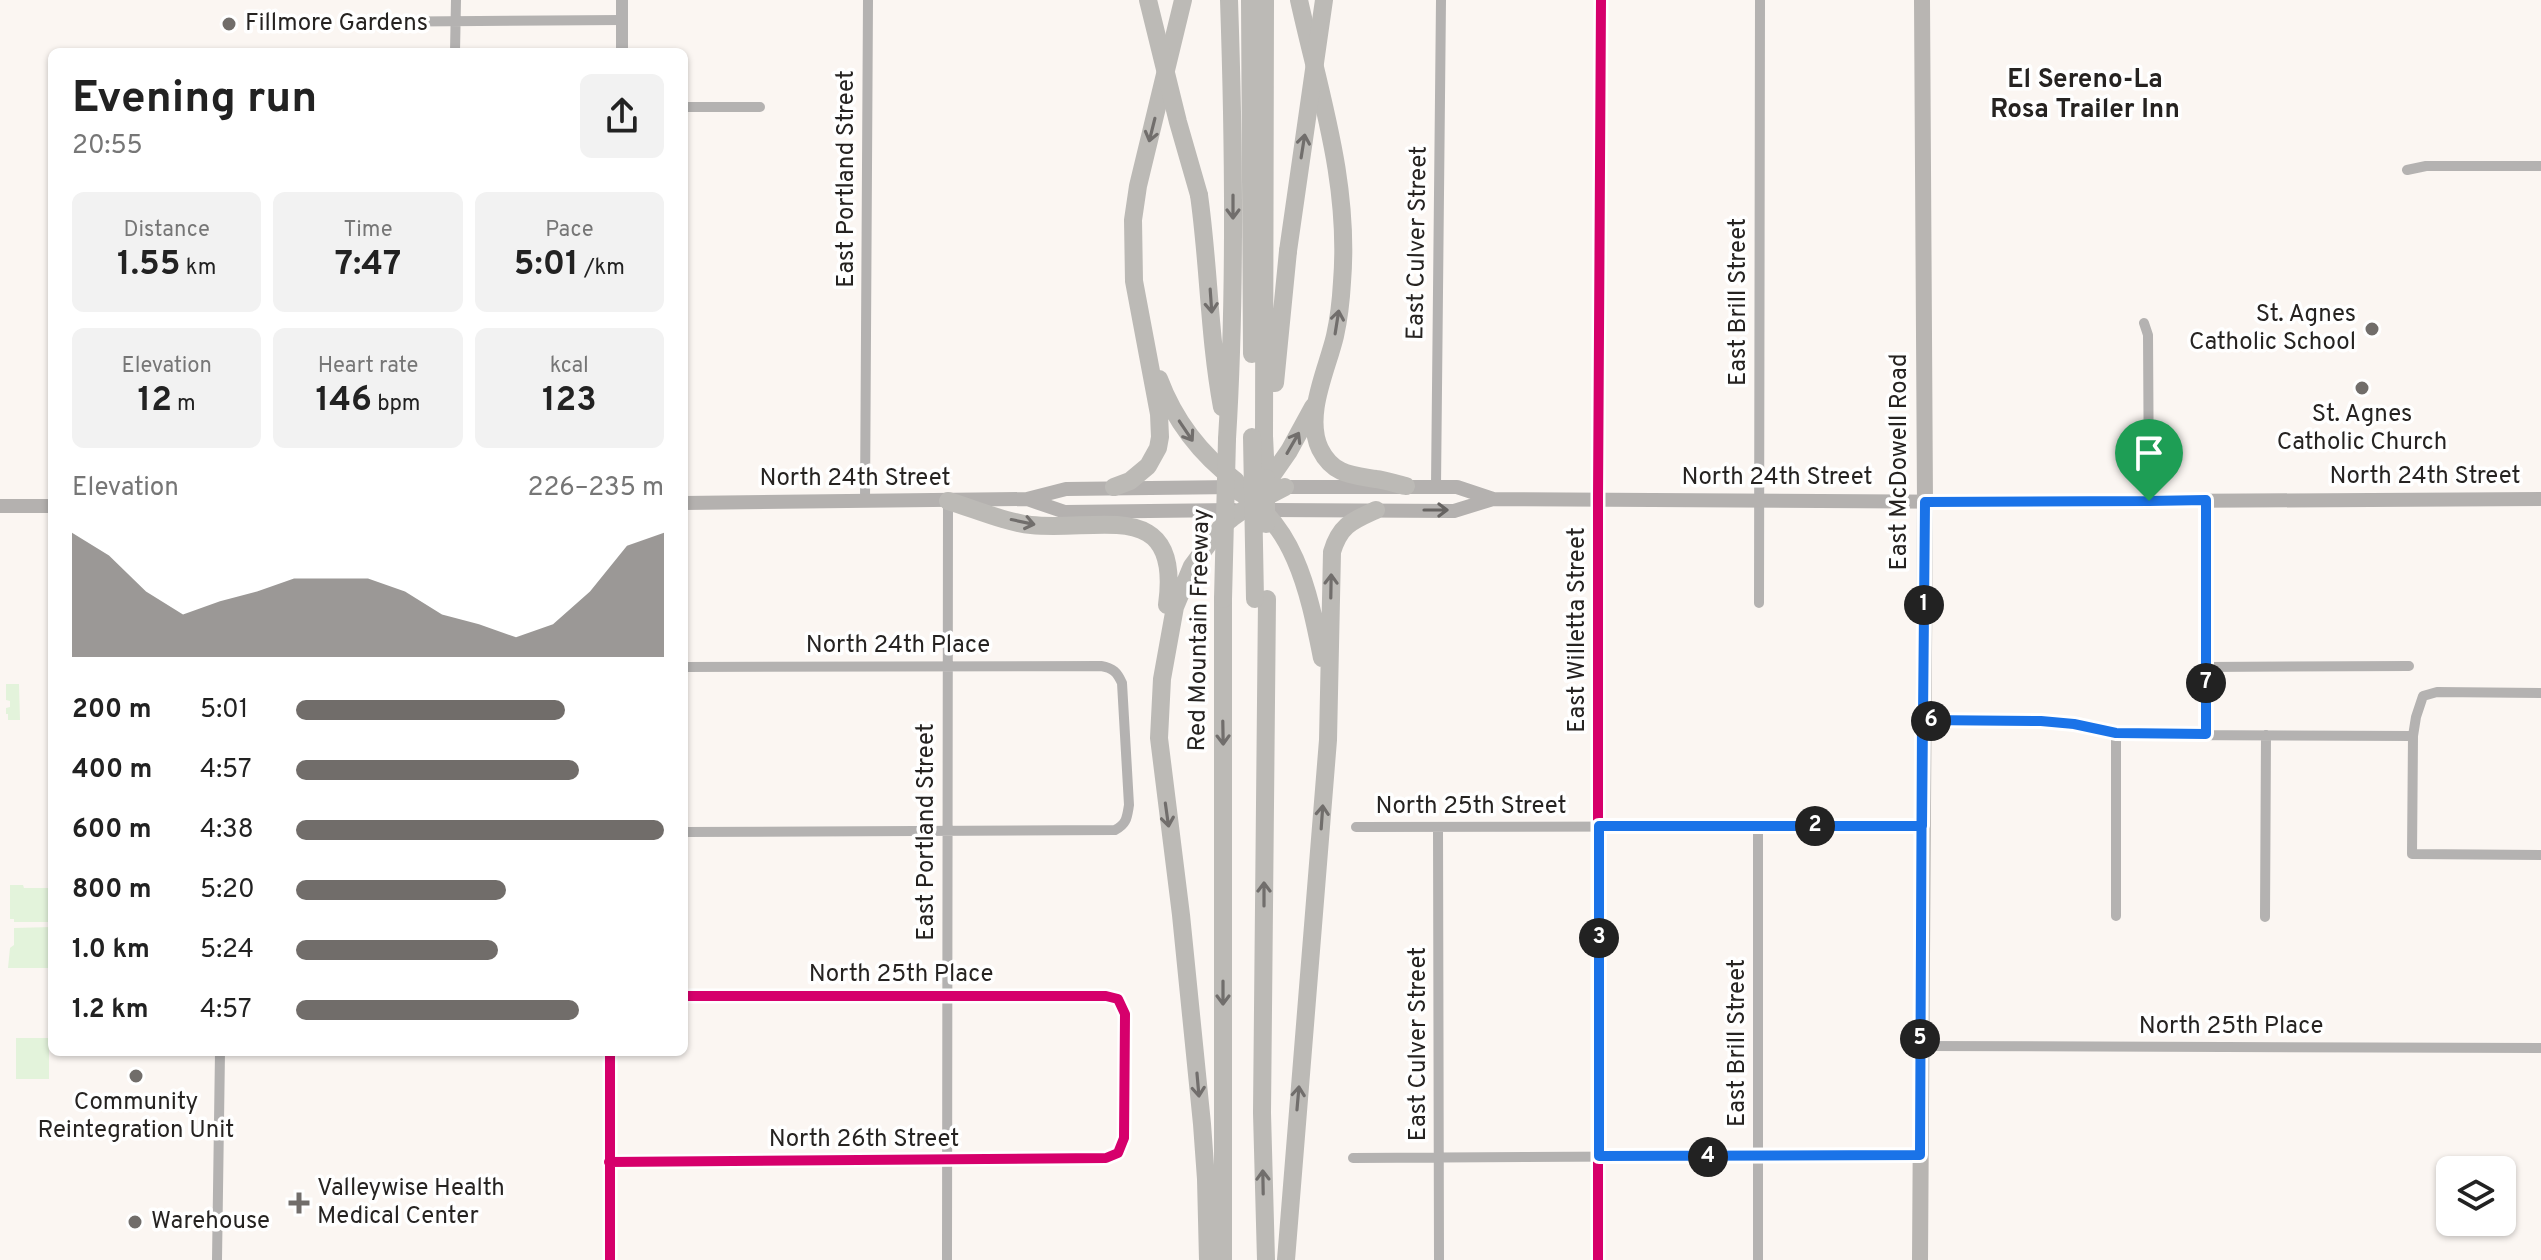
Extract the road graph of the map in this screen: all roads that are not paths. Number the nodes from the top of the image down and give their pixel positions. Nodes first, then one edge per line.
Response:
1 (456, 0) edge
2 (622, 0) edge
3 (868, 0) edge
4 (1148, 0) edge
5 (1159, 0) edge
6 (1183, 0) edge
7 (1229, 0) edge
8 (1238, 0) edge
9 (1250, 0) edge
10 (1265, 0) edge
11 (1299, 0) edge
12 (1324, 0) edge
13 (1441, 0) edge
14 (1601, 0) edge
15 (1760, 0) edge
16 (1922, 0) edge
17 (622, 20) junction
18 (456, 21) junction
19 (355, 22) dead end
20 (455, 48) edge
21 (622, 48) edge
22 (688, 107) edge
23 (760, 107) dead end
24 (1233, 129) junction
25 (2541, 166) edge
26 (2407, 170) dead end
27 (1199, 195) junction
28 (2144, 323) dead end
29 (1144, 335) junction
30 (1319, 397) junction
31 (1263, 436) junction
32 (1227, 439) junction
33 (1406, 486) junction
34 (1436, 486) junction
35 (1114, 487) junction
36 (1285, 487) joint
37 (1254, 498) junction
38 (1027, 499) junction
39 (1493, 499) junction
40 (1598, 499) junction
41 (2541, 499) edge
42 (1759, 500) junction
43 (2206, 500) junction
44 (948, 501) junction
45 (2149, 501) junction
46 (865, 502) junction
47 (1925, 502) junction
48 (688, 503) edge
49 (0, 506) edge
50 (48, 506) edge
51 (1376, 510) junction
52 (1261, 599) junction
53 (1759, 603) dead end
54 (948, 666) junction
55 (2409, 666) dead end
56 (688, 667) edge
57 (2206, 667) junction
58 (1162, 679) junction
59 (1328, 692) junction
60 (2541, 693) edge
61 (1922, 720) junction
62 (2116, 733) junction
63 (2206, 734) junction
64 (2266, 735) junction
65 (2413, 736) junction
66 (1599, 826) junction
67 (1758, 826) junction
68 (1922, 826) junction
69 (1356, 827) dead end
70 (1438, 827) junction
71 (947, 830) junction
72 (688, 832) edge
73 (2541, 855) edge
74 (2116, 916) dead end
75 (2265, 917) dead end
76 (947, 995) junction
77 (688, 996) edge
78 (1920, 1046) junction
79 (2541, 1048) edge
80 (220, 1056) edge
81 (610, 1056) edge
82 (1118, 1153) joint
83 (1920, 1155) junction
84 (1599, 1156) junction
85 (1439, 1157) junction
86 (1759, 1157) junction
87 (1353, 1158) dead end
88 (948, 1160) junction
89 (609, 1162) junction
90 (217, 1260) edge
91 (610, 1260) edge
92 (947, 1260) edge
93 (1208, 1260) edge
94 (1223, 1260) edge
95 (1266, 1260) edge
96 (1286, 1260) edge
97 (1439, 1260) edge
98 (1598, 1260) edge
99 (1758, 1260) edge
100 (1920, 1260) edge

1 - 18 street
2 - 17 street
3 - 46 street, East Portland Street
4 - 27 highway, bridge
5 - 27 highway, bridge
6 -> 29 highway
7 - 24 highway, Red Mountain Freeway
8 - 24 highway
9 - 31 highway
10 - 31 highway
30 -> 11 highway
31 -> 12 highway, bridge
13 - 34 street, East Culver Street
14 - 40 street, East Willetta Street
15 - 42 street, East Brill Street
16 - 47 main road, East McDowell Road
17 - 18 street
17 - 21 street
18 - 19 street
18 - 20 street
22 - 23 street
24 -> 32 highway, Red Mountain Freeway
25 - 26 street
27 -> 32 highway
28 - 45 street
29 - 35 highway
29 -> 37 highway
30 - 33 highway
37 -> 30 highway
31 - 37 highway
31 - 52 highway, bridge
32 -> 94 highway, Red Mountain Freeway, bridge
33 - 34 main road, North 24th Street
33 - 36 main road, North 24th Street
34 - 39 main road, North 24th Street
35 - 37 main road, North 24th Street
35 - 38 main road, North 24th Street
36 - 37 highway
37 - 38 main road, North 24th Street
37 - 51 main road, North 24th Street
37 - 52 highway, bridge
37 - 58 highway
37 - 59 highway
38 - 44 main road, North 24th Street
39 - 40 main road, North 24th Street
51 -> 39 main road, North 24th Street
40 - 42 main road, North 24th Street
40 - 66 street, East Willetta Street
41 - 43 main road, North 24th Street
42 - 47 main road, North 24th Street
42 - 53 street, East Brill Street
43 - 45 main road, North 24th Street
43 - 57 street
44 - 46 main road, North 24th Street
44 - 54 street, East Portland Street
44 -> 58 highway
45 - 47 main road, North 24th Street
46 - 48 main road, North 24th Street
47 - 61 main road, East McDowell Road
49 - 50 main road
59 -> 51 highway
95 -> 52 highway
54 - 56 street, North 24th Place
54 - 71 street, East Portland Street
54 - 71 street, North 24th Place
55 - 57 street
57 - 63 street
58 -> 93 highway
96 -> 59 highway
60 - 65 street
61 - 62 street
61 - 68 main road, East McDowell Road
62 - 63 street
62 - 74 street
63 - 64 street
64 - 65 street
64 - 75 street
65 - 73 street
66 - 67 street, North 25th Street
66 - 70 street, North 25th Street
66 - 84 street, East Willetta Street
67 - 68 street, North 25th Street
67 - 86 street, East Brill Street
68 - 78 main road, East McDowell Road
69 - 70 street, North 25th Street
70 - 85 street, East Culver Street
71 - 72 street
71 - 76 street, East Portland Street
76 - 77 street, North 25th Place
76 - 82 street, North 25th Place
76 - 88 street, East Portland Street
78 - 79 street, North 25th Place
78 - 83 main road, East McDowell Road
80 - 90 street
81 - 89 street
82 - 88 street, North 26th Street
83 - 86 street
83 - 100 main road, East McDowell Road
84 - 85 street
84 - 86 street
84 - 98 street, East Willetta Street
85 - 87 street
85 - 97 street, East Culver Street
86 - 99 street, East Brill Street
88 - 89 street, North 26th Street
88 - 92 street, East Portland Street
89 - 91 street

